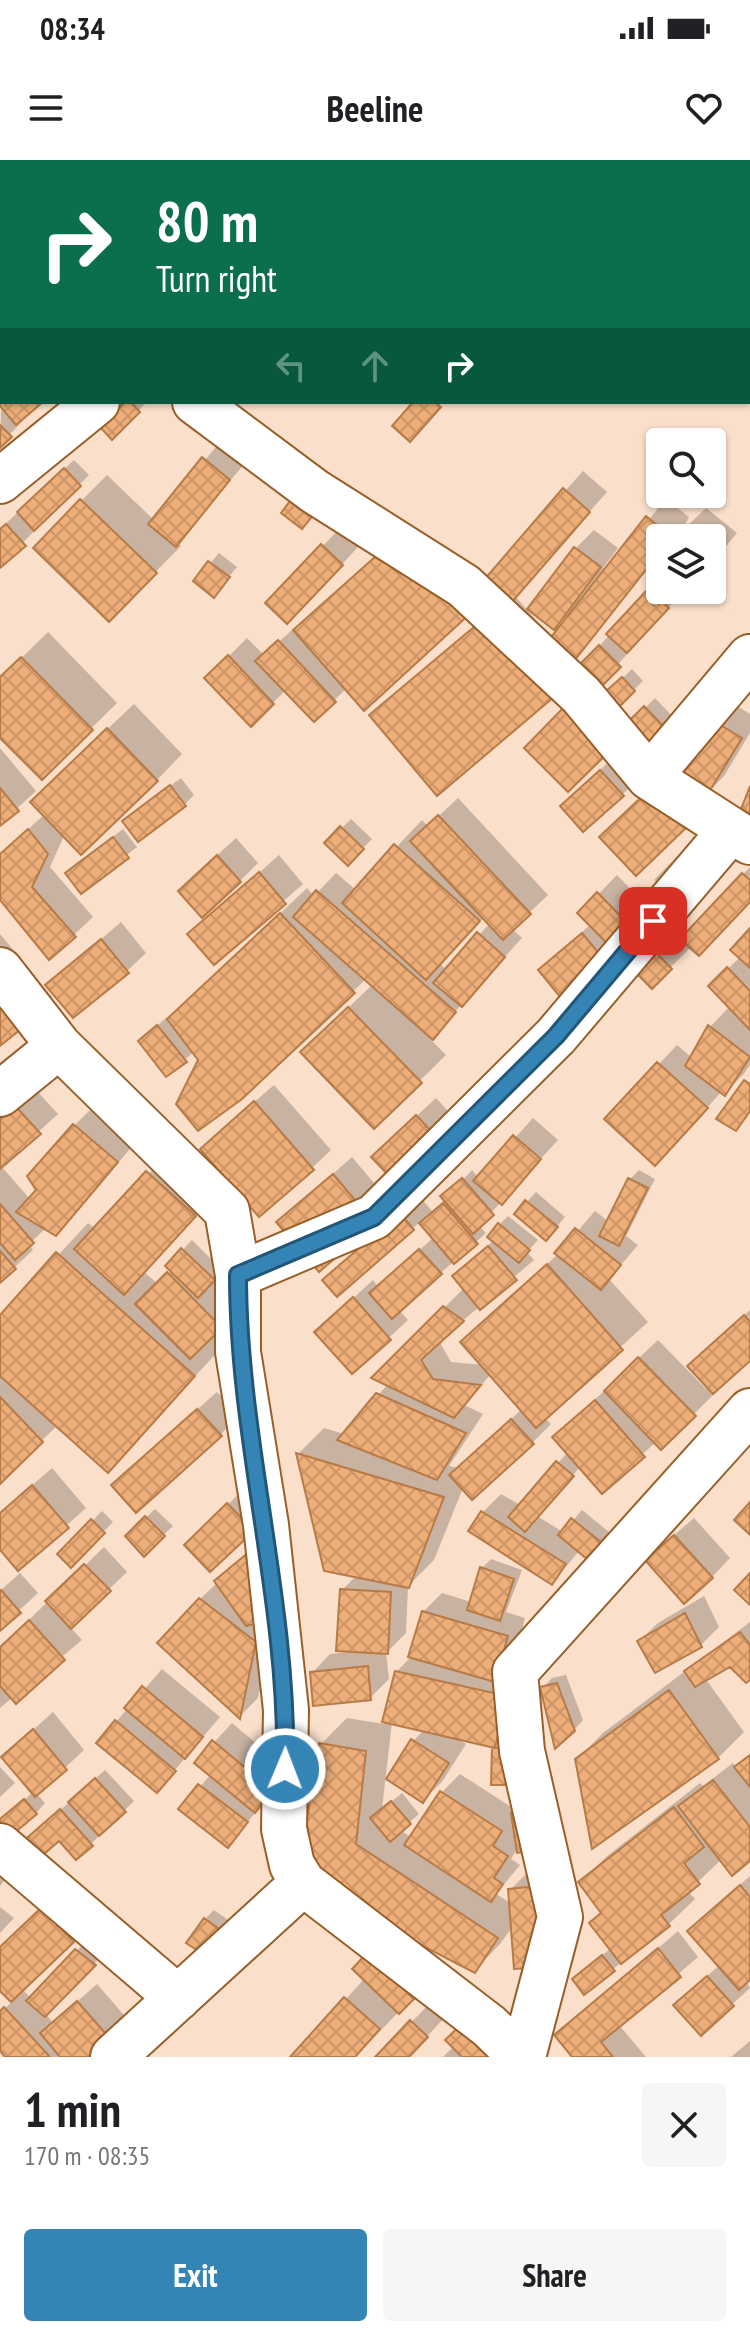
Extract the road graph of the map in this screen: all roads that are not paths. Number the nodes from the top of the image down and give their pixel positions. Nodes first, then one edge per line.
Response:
1 (95, 404) edge
2 (198, 404) edge
3 (0, 481) edge
4 (750, 657) edge
5 (649, 777) junction
6 (740, 836) edge
7 (0, 970) edge
8 (59, 1046) junction
9 (0, 1094) edge
10 (238, 1275) junction
11 (750, 1411) edge
12 (0, 1846) edge
13 (303, 1883) junction
14 (178, 1998) junction
15 (113, 2057) edge
16 (522, 2057) edge

1 - 3 street
2 - 5 street
4 - 5 street
5 - 6 street
6 - 10 street
7 - 8 street
8 - 9 street
8 - 10 street
10 - 13 street
11 - 16 street
12 - 14 street
13 - 14 street
13 - 16 street
14 - 15 street

